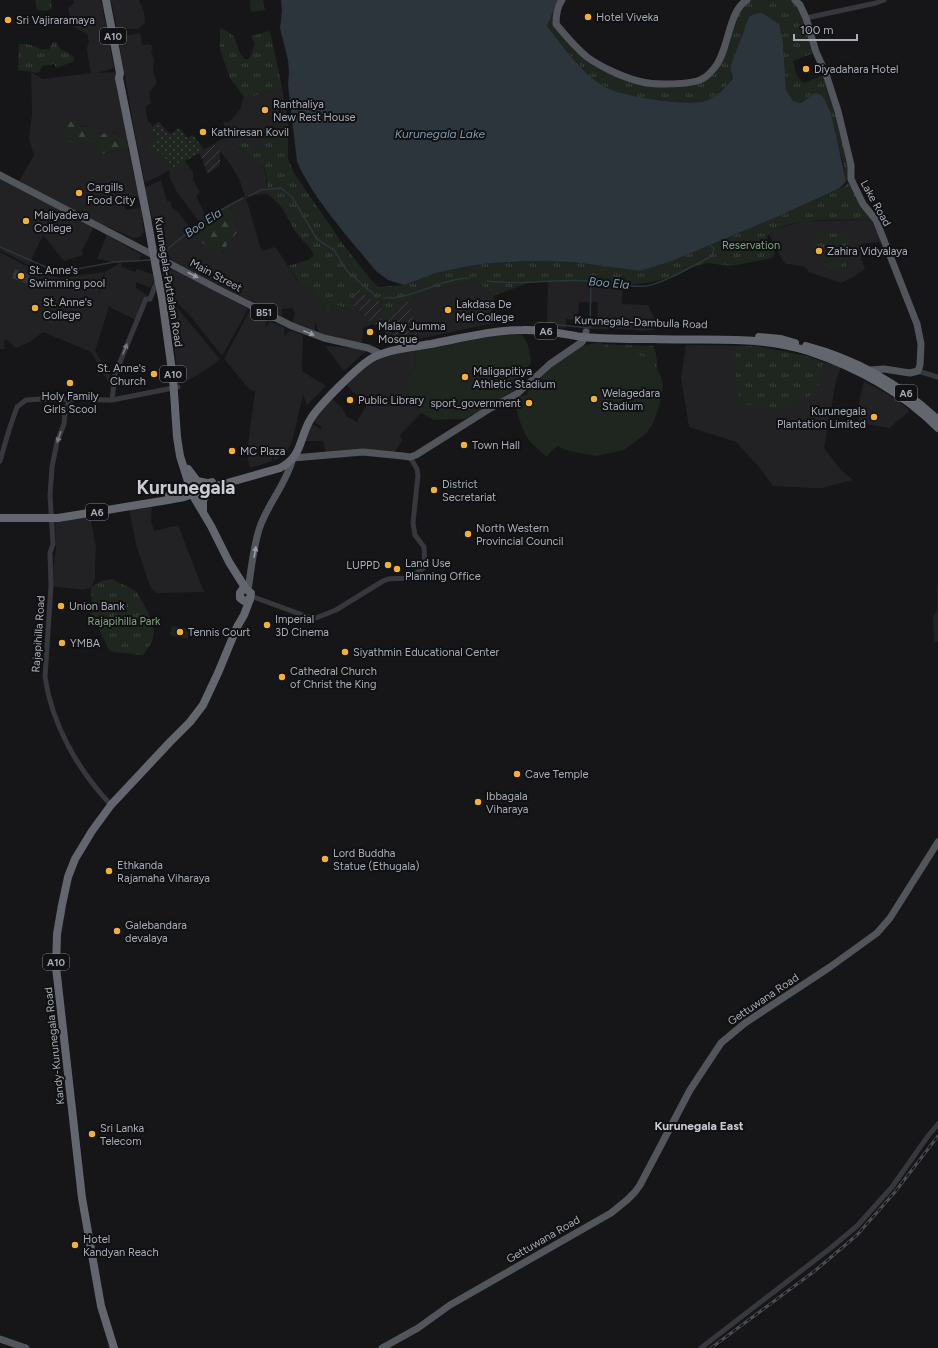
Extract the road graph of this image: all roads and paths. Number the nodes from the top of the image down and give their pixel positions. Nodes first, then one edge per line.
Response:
1 (106, 0) edge
2 (562, 0) edge
3 (747, 0) edge
4 (795, 0) edge
5 (884, 0) edge
6 (806, 18) junction
7 (0, 175) edge
8 (156, 255) junction
9 (158, 279) junction
10 (585, 334) junction
11 (377, 352) junction
12 (918, 371) junction
13 (869, 373) junction
14 (938, 377) edge
15 (176, 387) junction
16 (69, 400) junction
17 (112, 400) junction
18 (938, 420) edge
19 (938, 428) edge
20 (410, 457) junction
21 (293, 458) junction
22 (0, 461) edge
23 (186, 470) junction
24 (210, 485) junction
25 (193, 491) junction
26 (173, 497) junction
27 (203, 511) junction
28 (0, 513) edge
29 (51, 516) junction
30 (0, 518) edge
31 (246, 594) junction
32 (111, 805) junction
33 (938, 842) edge
34 (938, 1124) edge
35 (0, 1339) edge
36 (26, 1348) edge
37 (114, 1348) edge
38 (382, 1348) edge
39 (701, 1348) edge

1 - 8 highway, Kurunegala-Puttalam Road / A10
2 - 3 main road
4 - 6 main road, Lake Road
5 - 6 street
6 - 12 main road, Lake Road
7 - 8 main road, Main Street
8 - 9 highway, Kurunegala-Puttalam Road / A10
8 -> 11 main road, Main Street / B51
8 - 15 highway, Kurunegala-Puttalam Road / A10
9 - 15 highway, Kurunegala-Puttalam Road / A10
17 -> 9 street
10 - 11 highway, Kurunegala-Dambulla Road / A6
10 - 13 highway, Kurunegala-Dambulla Road / A6
10 - 20 main road
10 - 21 highway, Kurunegala-Dambulla Road / A6
11 - 24 highway, Kurunegala-Dambulla Road / A6
12 - 13 main road
12 - 14 street
13 - 18 highway, Kurunegala-Dambulla Road / A6
13 - 19 highway, Kurunegala-Dambulla Road / A6
15 - 17 street
15 - 23 highway, Kurunegala-Puttalam Road / A10
16 - 17 street
16 - 22 street
16 -> 29 street, Rajapihilla Road
20 - 21 main road
20 - 31 street
21 - 24 highway, Kurunegala-Dambulla Road / A6
31 -> 21 main road
23 - 24 highway
23 - 25 highway, Kurunegala-Puttalam Road / A10
23 - 26 highway
24 - 25 highway, Kurunegala-Dambulla Road / A6
24 - 27 highway
25 - 26 highway, A6
25 - 27 highway, A10
26 - 27 highway
26 - 29 highway, A6
27 - 31 highway, A10
28 - 29 highway, A6
29 - 30 highway, A6
29 - 32 street, Rajapihilla Road
31 - 32 highway, Kandy-Kurunegala Road / A10
32 - 37 highway, Kandy-Kurunegala Road / A10
33 - 38 main road, Gettuwana Road
34 - 39 street
35 - 36 main road

